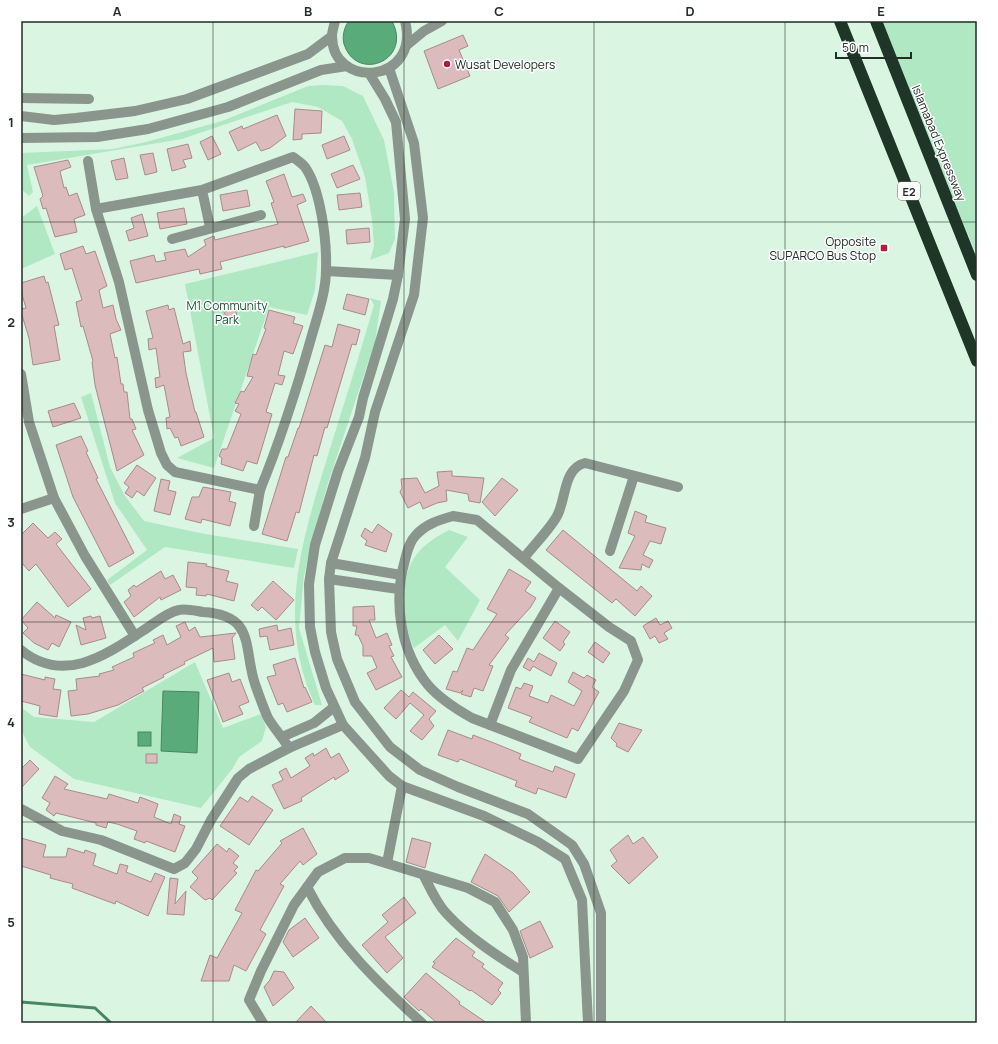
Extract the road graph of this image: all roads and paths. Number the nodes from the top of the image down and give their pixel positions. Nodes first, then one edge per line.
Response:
1 (335, 21) edge
2 (405, 21) edge
3 (442, 21) edge
4 (840, 21) edge
5 (876, 21) edge
6 (332, 36) junction
7 (407, 45) junction
8 (346, 66) junction
9 (389, 68) junction
10 (369, 73) junction
11 (21, 98) edge
12 (89, 98) dead end
13 (21, 116) edge
14 (21, 138) edge
15 (88, 162) dead end
16 (202, 190) junction
17 (96, 209) junction
18 (261, 215) dead end
19 (210, 227) junction
20 (172, 239) dead end
21 (326, 271) junction
22 (398, 275) junction
23 (977, 275) edge
24 (977, 361) edge
25 (21, 374) edge
26 (361, 409) junction
27 (375, 412) junction
28 (25, 423) edge
29 (634, 476) junction
30 (678, 487) dead end
31 (260, 490) junction
32 (54, 498) junction
33 (21, 509) edge
34 (254, 526) dead end
35 (610, 551) dead end
36 (524, 558) junction
37 (331, 564) junction
38 (401, 575) junction
39 (329, 579) junction
40 (559, 588) junction
41 (398, 589) junction
42 (135, 636) junction
43 (21, 650) edge
44 (334, 707) junction
45 (343, 725) junction
46 (490, 725) junction
47 (282, 737) junction
48 (290, 748) junction
49 (402, 786) junction
50 (21, 809) edge
51 (572, 845) junction
52 (565, 858) junction
53 (387, 863) junction
54 (424, 876) junction
55 (307, 887) junction
56 (524, 972) junction
57 (526, 1022) edge
58 (263, 1023) edge
59 (422, 1023) edge
60 (588, 1023) edge
61 (601, 1023) edge

1 - 6 street
2 - 7 street
3 - 7 street
4 - 24 highway, E2
5 - 23 highway, Islamabad Expressway / E2
6 - 8 street
6 - 13 street
7 - 9 street
8 - 10 street
8 - 14 street
9 - 10 street
9 - 27 street
10 - 22 street
11 - 12 street
15 - 17 street
16 - 17 street
16 - 19 street
16 - 21 street
17 - 31 street
18 - 19 street
19 - 20 street
21 - 22 street
21 - 31 street
22 - 26 street
25 - 28 street
26 - 27 street
26 - 44 street
27 - 37 street
28 - 32 street
29 - 30 street
29 - 35 street
29 - 36 street
31 - 34 street
32 - 33 street
32 - 42 street
36 - 38 street
36 - 40 street
37 - 38 street
37 - 39 street
38 - 41 street
39 - 41 street
39 - 51 street
40 - 46 street
40 - 46 street
41 - 46 street
42 - 43 street
42 - 47 street
44 - 45 street
44 - 47 street
45 - 48 street
45 - 49 street
47 - 48 street
48 - 50 street
49 - 52 street
49 - 53 street
51 - 52 street
51 - 61 street
52 - 60 street
53 - 54 street
53 - 55 street
54 - 56 street
54 - 56 street
55 - 58 street
55 - 59 street
56 - 57 street

